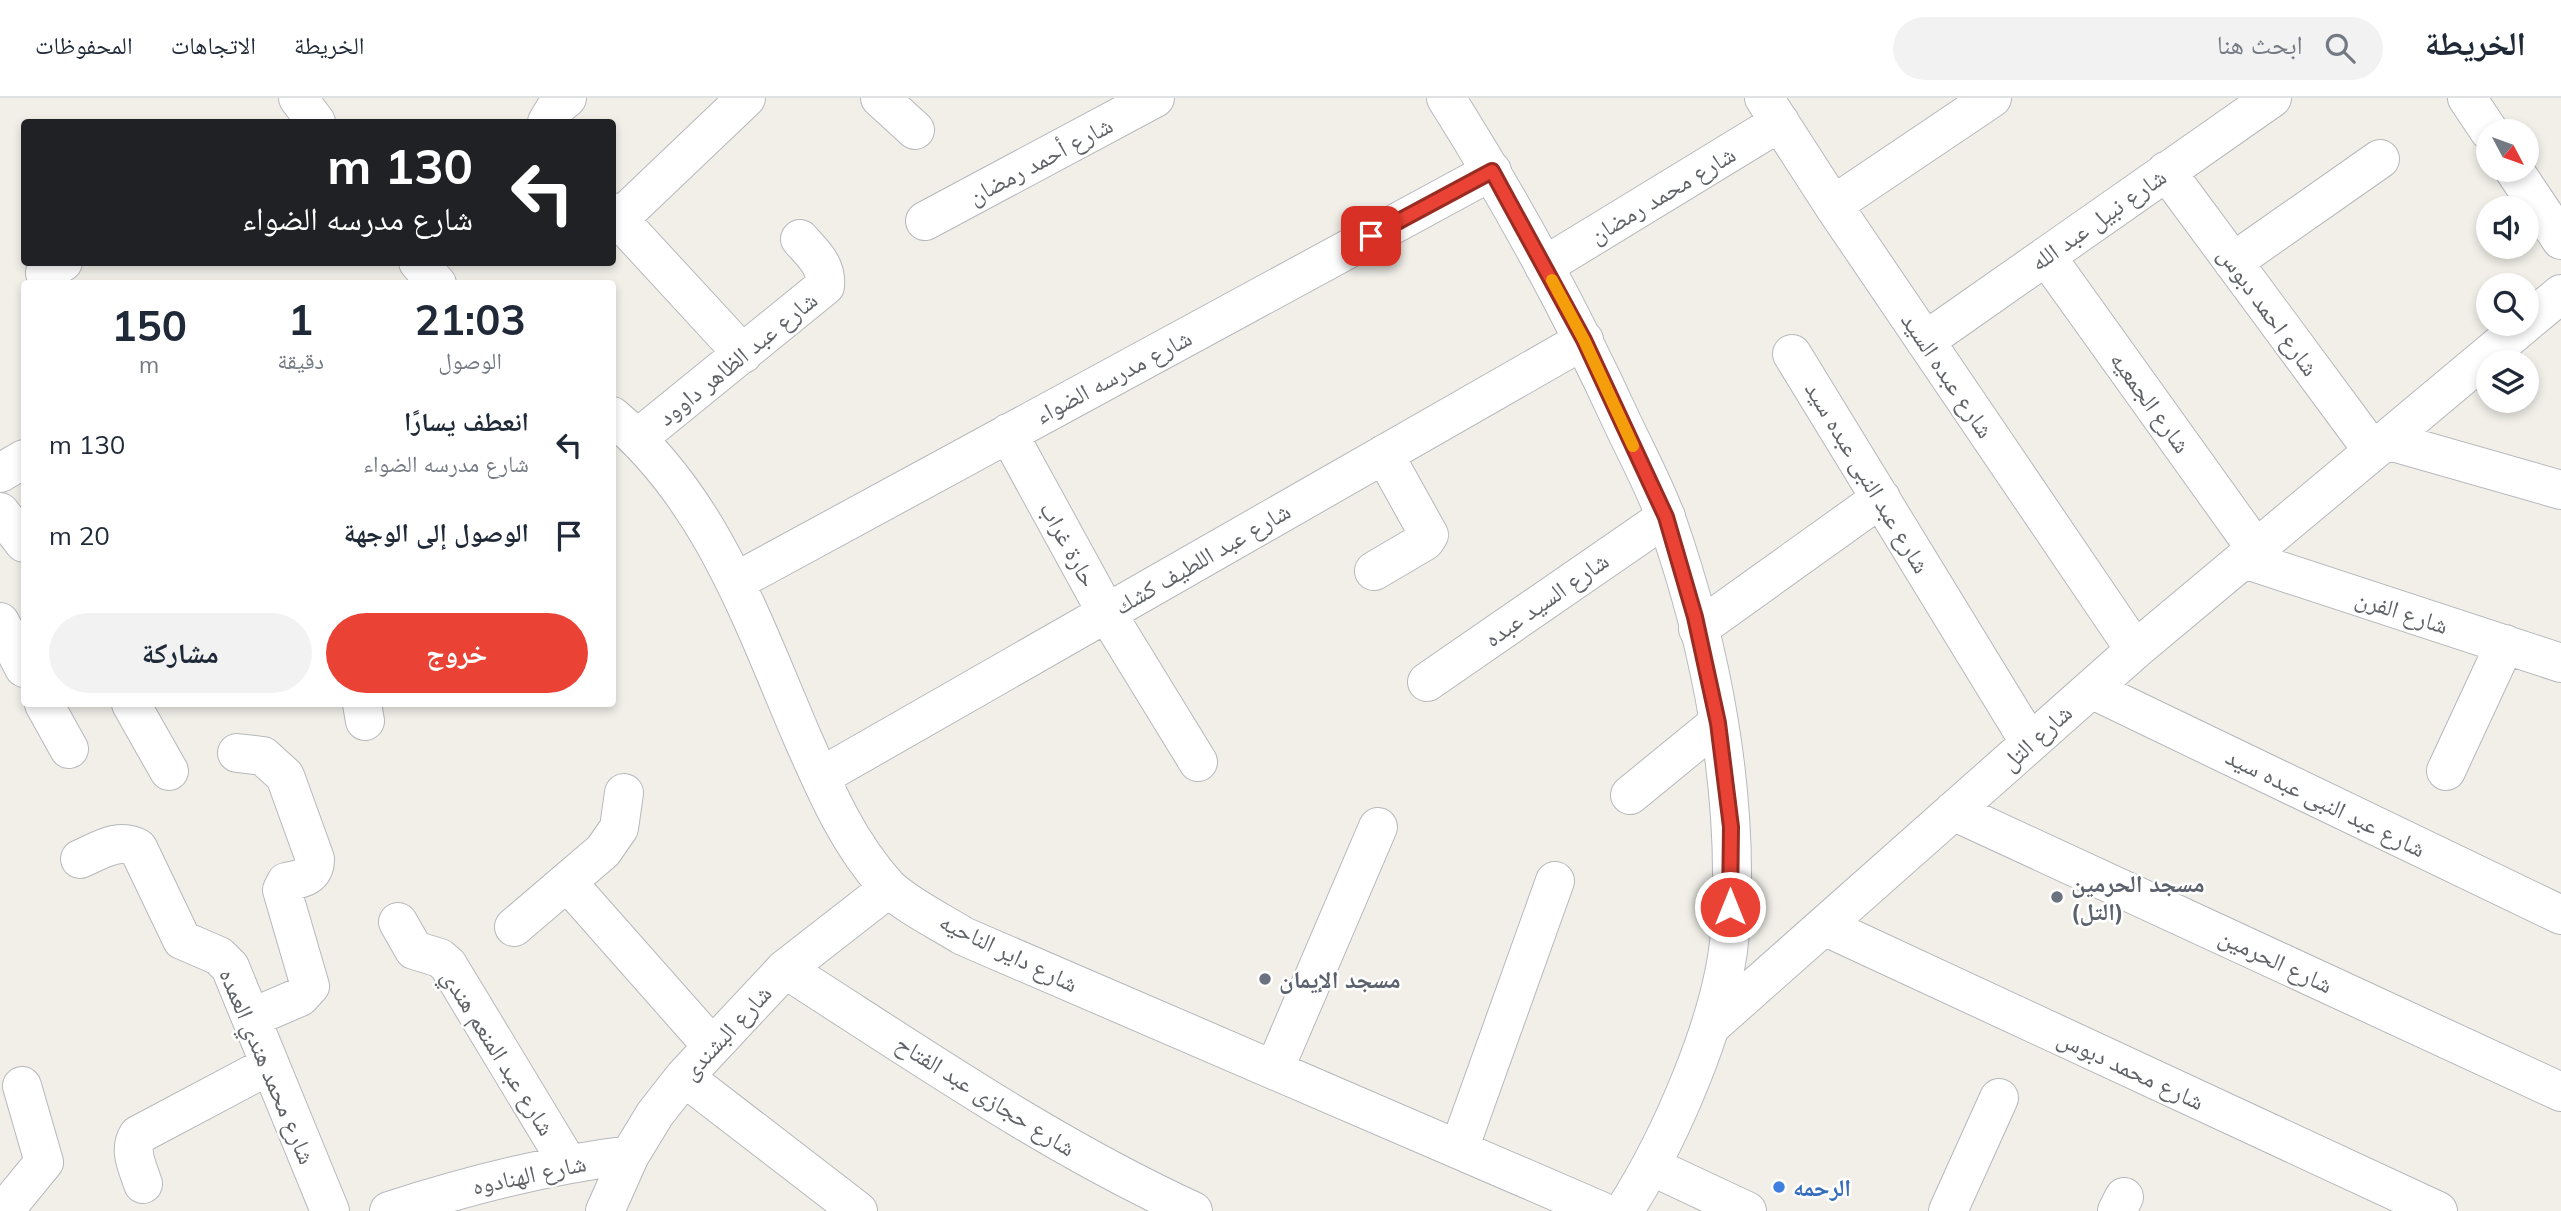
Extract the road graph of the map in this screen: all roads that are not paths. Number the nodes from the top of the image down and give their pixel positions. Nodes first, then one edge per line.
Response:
1 (567, 98) edge
2 (746, 98) edge
3 (880, 98) edge
4 (1155, 98) edge
5 (1446, 98) edge
6 (1992, 98) edge
7 (2272, 98) edge
8 (2467, 98) edge
9 (1772, 110) edge
10 (549, 119) edge
11 (2481, 119) edge
12 (915, 130) dead end
13 (2380, 159) dead end
14 (1492, 171) junction
15 (2166, 171) junction
16 (2522, 182) edge
17 (1833, 205) junction
18 (616, 216) edge
19 (925, 221) dead end
20 (800, 239) dead end
21 (2561, 240) edge
22 (2046, 256) junction
23 (2232, 261) junction
24 (421, 266) edge
25 (1544, 266) junction
26 (434, 280) edge
27 (2561, 294) edge
28 (2539, 312) edge
29 (2510, 336) edge
30 (1584, 340) junction
31 (1925, 341) junction
32 (743, 354) junction
33 (1793, 354) dead end
34 (625, 427) edge
35 (1007, 433) junction
36 (2379, 445) junction
37 (1384, 454) junction
38 (21, 461) edge
39 (0, 473) edge
40 (2561, 490) edge
41 (1881, 498) junction
42 (0, 512) edge
43 (1666, 517) junction
44 (21, 539) edge
45 (2250, 554) junction
46 (1374, 571) dead end
47 (735, 582) junction
48 (1106, 612) junction
49 (0, 622) edge
50 (1698, 629) junction
51 (2505, 644) junction
52 (2135, 650) junction
53 (21, 662) edge
54 (2561, 663) edge
55 (1427, 682) dead end
56 (2091, 689) junction
57 (46, 707) edge
58 (133, 707) edge
59 (1718, 723) junction
60 (2030, 743) junction
61 (69, 749) dead end
62 (237, 753) dead end
63 (1198, 762) dead end
64 (169, 771) dead end
65 (2446, 771) dead end
66 (820, 777) junction
67 (624, 793) dead end
68 (1630, 795) dead end
69 (1953, 811) junction
70 (1378, 827) dead end
71 (80, 859) dead end
72 (1555, 881) dead end
73 (567, 882) junction
74 (889, 888) junction
75 (2561, 915) edge
76 (398, 922) dead end
77 (1824, 926) junction
78 (514, 927) dead end
79 (785, 969) junction
80 (251, 1018) junction
81 (1711, 1026) junction
82 (712, 1046) junction
83 (268, 1066) junction
84 (1274, 1070) junction
85 (684, 1077) junction
86 (22, 1086) dead end
87 (2561, 1092) edge
88 (1999, 1098) dead end
89 (1459, 1149) junction
90 (630, 1155) junction
91 (567, 1163) junction
92 (1653, 1167) junction
93 (143, 1184) dead end
94 (447, 1202) edge
95 (5, 1211) edge
96 (330, 1211) edge
97 (389, 1211) edge
98 (605, 1211) edge
99 (858, 1211) edge
100 (1193, 1211) edge
101 (1601, 1211) edge
102 (1624, 1211) edge
103 (1747, 1211) edge
104 (1948, 1211) edge
105 (2438, 1211) edge

1 - 10 street
2 - 18 street
3 - 12 street
4 - 19 street, شارع أحمد رمضان
5 - 14 street
6 - 17 street
7 - 15 street, شارع نبيل عبد الله
8 - 11 street
9 - 17 street, شارع عبده السيد
9 - 25 street, شارع محمد رمضان
13 - 23 street
14 - 25 street
14 - 35 street, شارع مدرسه الضواء
15 - 22 street, شارع نبيل عبد الله
15 - 23 street, شارع احمد دبوس
16 - 21 street
17 - 31 street, شارع عبده السيد
18 - 32 street
20 - 32 street, شارع عبد الظاهر داوود
22 - 31 street, شارع نبيل عبد الله
22 - 45 street, شارع الجمعيه
23 - 36 street, شارع احمد دبوس
24 - 26 street
25 - 30 street
27 - 28 street, شارع التل
29 - 36 street, شارع التل
30 - 37 street, شارع عبد اللطيف كشك
30 - 43 street
31 - 52 street, شارع عبده السيد
32 - 34 street, شارع عبد الظاهر داوود
33 - 41 street, شارع عبد النبى عبده سيد
34 - 47 street, شارع داير الناحيه
35 - 47 street, شارع مدرسه الضواء
35 - 48 street, حارة غراب
36 - 40 street
36 - 45 street, شارع التل
37 - 46 street
37 - 48 street, شارع عبد اللطيف كشك
38 - 39 street
41 - 50 street
41 - 60 street, شارع عبد النبى عبده سيد
42 - 44 street
43 - 50 street
43 - 55 street, شارع السيد عبده
45 - 51 street, شارع الفرن
45 - 52 street, شارع التل
47 - 66 street, شارع داير الناحيه
48 - 63 street, حارة غراب
48 - 66 street, شارع عبد اللطيف كشك
49 - 53 street
50 - 59 street
51 - 54 street, شارع الفرن
51 - 65 street
52 - 56 street, شارع التل
56 - 60 street, شارع التل
56 - 75 street, شارع عبد النبى عبده سيد
57 - 61 street
58 - 64 street
59 - 68 street
59 - 81 street
60 - 69 street, شارع التل
62 - 80 street
66 - 74 street, شارع داير الناحيه
67 - 73 street
69 - 77 street, شارع التل
69 - 87 street, شارع الحرمين
70 - 84 street
71 - 80 street, شارع محمد هندي العمده
72 - 89 street
73 - 78 street
73 - 82 street
74 - 79 street, شارع البشندى
74 - 84 street, شارع داير الناحيه
76 - 91 street, شارع عبد المنعم هندي
77 - 81 street, شارع التل
77 - 105 street, شارع محمد دبوس
79 - 82 street, شارع البشندى
79 - 100 street, شارع حجازى عبد الفتاح
80 - 83 street, شارع محمد هندي العمده
81 - 92 street, شارع التل
82 - 85 street, شارع البشندى
83 - 93 street
83 - 96 street, شارع محمد هندي العمده
84 - 89 street, شارع داير الناحيه
85 - 90 street, شارع البشندى
85 - 99 street
86 - 95 street
88 - 104 street
89 - 101 street, شارع داير الناحيه
90 - 91 street, شارع الهنادوه
90 - 98 street, شارع البشندى
91 - 94 street, شارع الهنادوه
92 - 102 street, شارع التل
92 - 103 street
94 - 97 street, شارع الهنادوه

